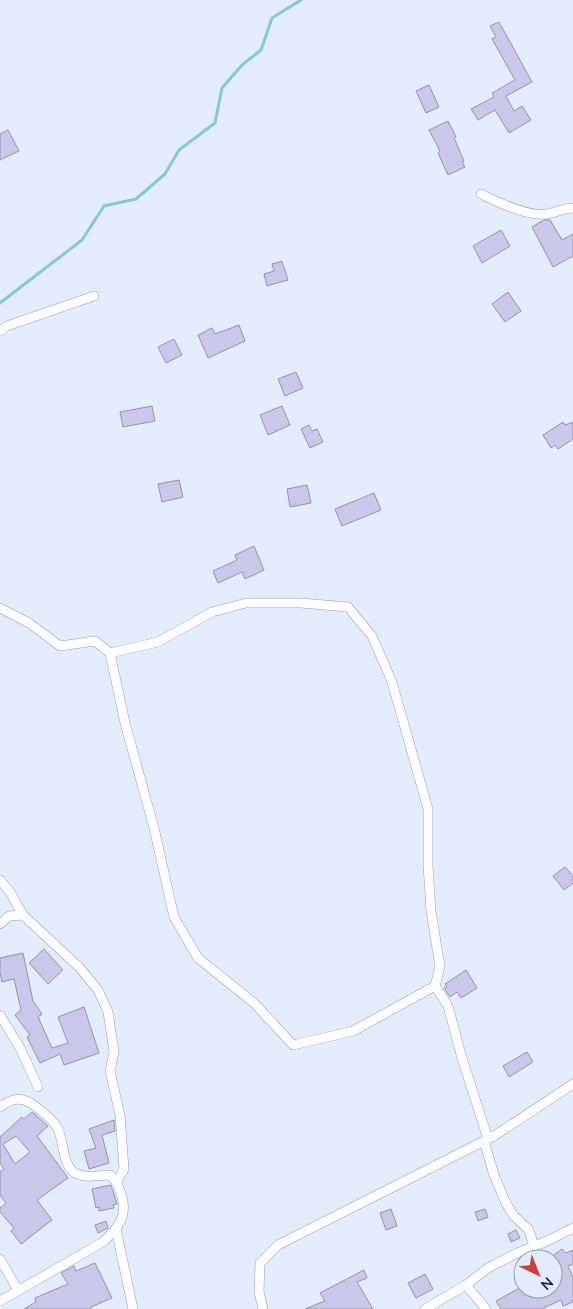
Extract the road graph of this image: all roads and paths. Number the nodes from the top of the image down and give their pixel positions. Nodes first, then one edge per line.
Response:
1 (481, 194) dead end
2 (573, 208) edge
3 (94, 296) dead end
4 (0, 331) edge
5 (0, 608) edge
6 (110, 653) junction
7 (0, 880) edge
8 (23, 915) junction
9 (0, 924) edge
10 (435, 986) junction
11 (0, 1014) edge
12 (573, 1084) edge
13 (38, 1087) dead end
14 (0, 1107) edge
15 (486, 1140) junction
16 (117, 1181) junction
17 (573, 1228) edge
18 (116, 1230) junction
19 (534, 1246) junction
20 (0, 1260) edge
21 (466, 1285) junction
22 (18, 1290) junction
23 (0, 1301) edge
24 (134, 1309) edge
25 (262, 1309) edge
26 (425, 1309) edge
27 (486, 1309) edge

1 - 2 street
3 - 4 street
5 - 6 street
6 - 10 street
6 - 10 street
7 - 8 street
8 - 9 street
8 - 16 street
10 - 15 street
11 - 13 street
12 - 15 street
14 - 16 street
15 - 19 street
15 - 25 street
16 - 18 street
17 - 19 street
18 - 22 street
18 - 24 street
19 - 21 street
20 - 22 street
21 - 26 street
21 - 27 street
22 - 23 street

